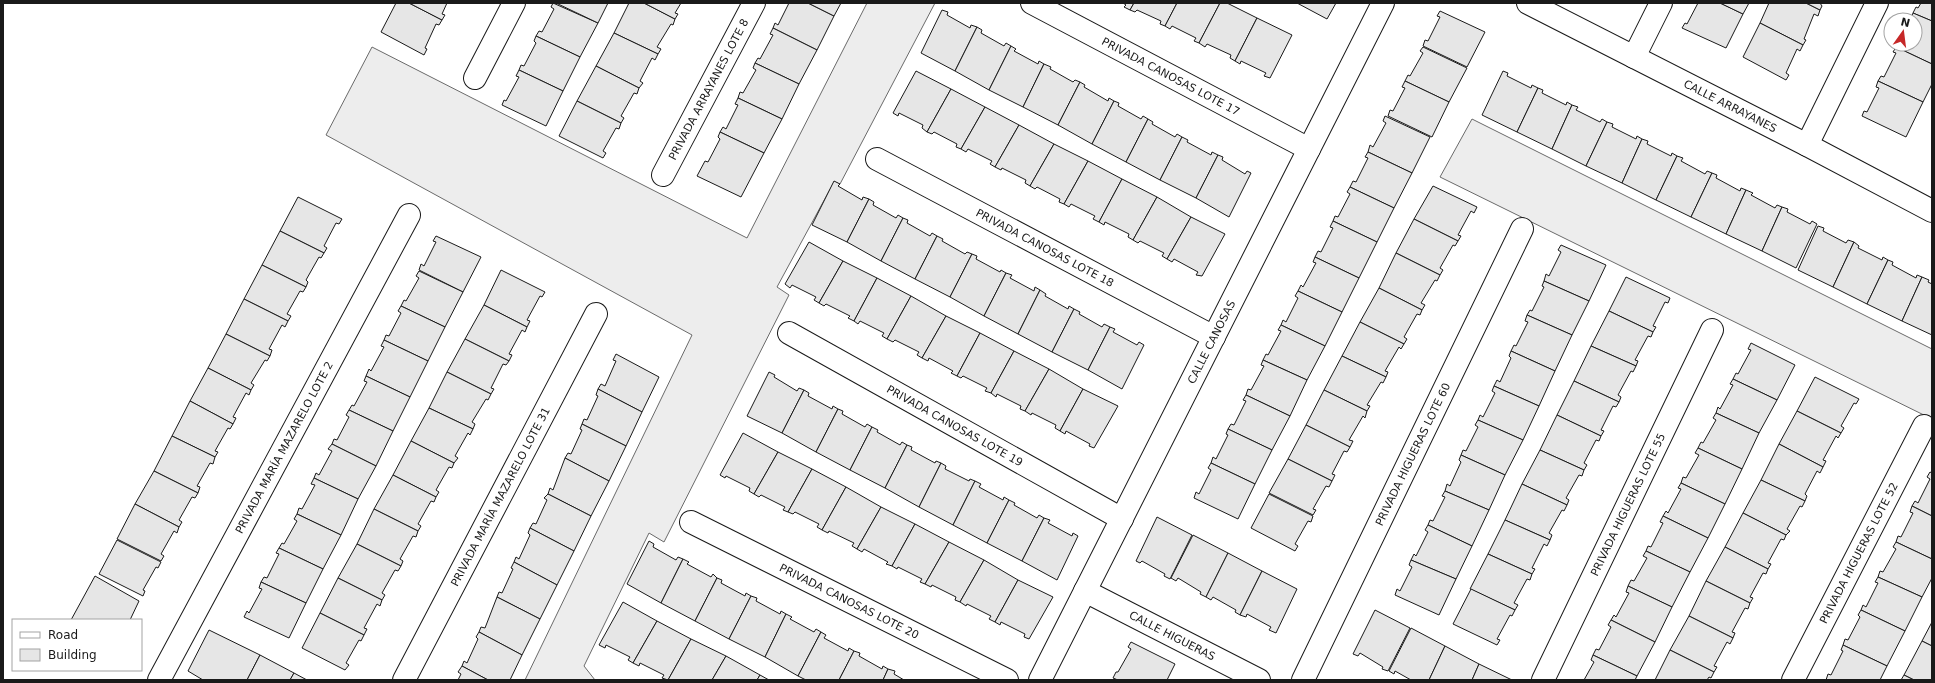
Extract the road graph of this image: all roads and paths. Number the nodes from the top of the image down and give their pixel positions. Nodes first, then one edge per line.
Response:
1 (514, 3) edge
2 (754, 3) edge
3 (1032, 3) edge
4 (1383, 3) edge
5 (1528, 3) edge
6 (1661, 3) edge
7 (1877, 3) edge
8 (1634, 57) junction
9 (475, 78) dead end
10 (1807, 145) junction
11 (1309, 149) junction
12 (877, 159) dead end
13 (663, 175) dead end
14 (1932, 211) edge
15 (409, 215) dead end
16 (1522, 229) dead end
17 (596, 314) dead end
18 (1712, 330) dead end
19 (789, 333) dead end
20 (1214, 336) junction
21 (1924, 426) dead end
22 (1122, 518) junction
23 (691, 522) dead end
24 (1085, 591) junction
25 (159, 680) edge
26 (404, 680) edge
27 (1007, 680) edge
28 (1040, 680) edge
29 (1259, 680) edge
30 (1303, 680) edge
31 (1543, 680) edge
32 (1792, 680) edge

1 - 9 street
2 - 13 street, PRIVADA ARRAYANES LOTE 8
3 - 11 street, PRIVADA CANOSAS LOTE 17
4 - 11 street, CALLE CANOSAS
5 - 8 street, CALLE ARRAYANES
6 - 8 street
7 - 10 street
8 - 10 street, CALLE ARRAYANES
10 - 14 street, CALLE ARRAYANES
11 - 20 street, CALLE CANOSAS
12 - 20 street, PRIVADA CANOSAS LOTE 18
15 - 25 street, PRIVADA MARÍA MAZARELO LOTE 2
16 - 30 street, PRIVADA HIGUERAS LOTE 60
17 - 26 street, PRIVADA MARÍA MAZARELO LOTE 31
18 - 31 street, PRIVADA HIGUERAS LOTE 55
19 - 22 street, PRIVADA CANOSAS LOTE 19
20 - 22 street, CALLE CANOSAS
21 - 32 street, PRIVADA HIGUERAS LOTE 52
22 - 24 street, CALLE CANOSAS
23 - 27 street, PRIVADA CANOSAS LOTE 20
24 - 28 street, CALLE CANOSAS
24 - 29 street, CALLE HIGUERAS

